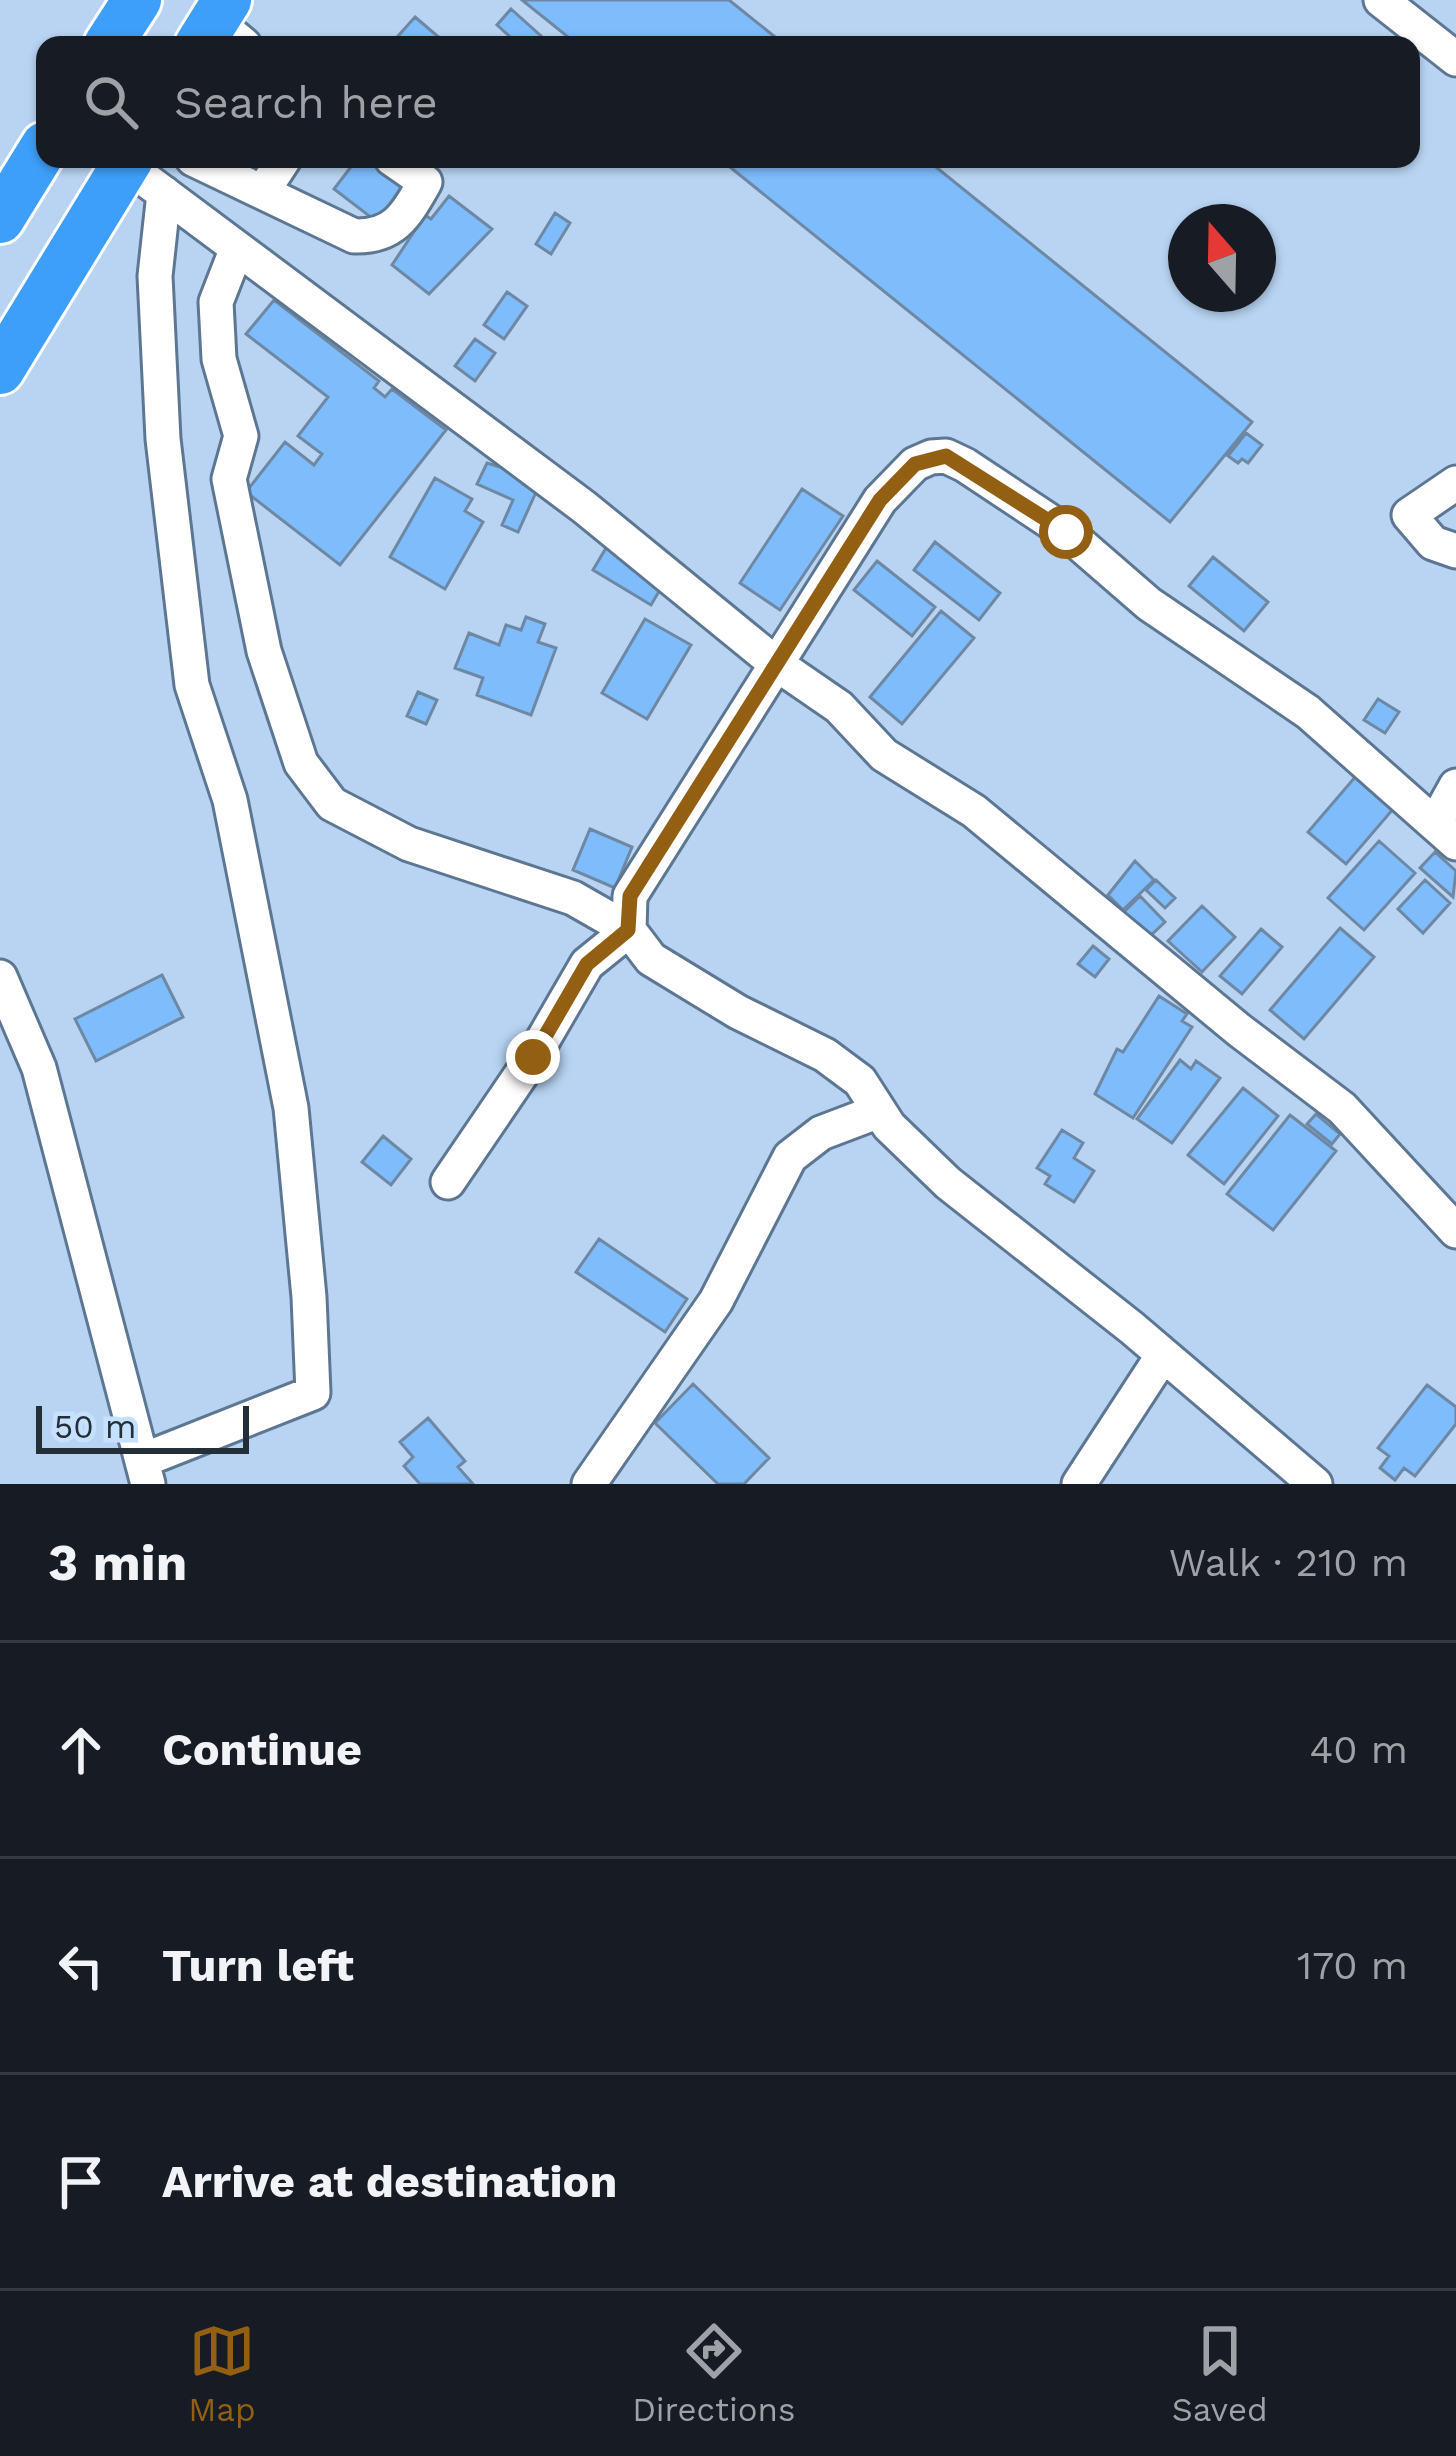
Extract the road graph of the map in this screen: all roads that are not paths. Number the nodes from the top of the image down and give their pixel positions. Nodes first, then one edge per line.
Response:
1 (1381, 0) edge
2 (1456, 59) edge
3 (36, 161) edge
4 (213, 168) edge
5 (278, 168) edge
6 (405, 168) edge
7 (140, 172) edge
8 (263, 191) junction
9 (0, 219) edge
10 (237, 248) junction
11 (0, 370) edge
12 (1456, 483) edge
13 (1456, 551) edge
14 (775, 663) junction
15 (1456, 786) edge
16 (1446, 833) edge
17 (628, 930) junction
18 (0, 977) edge
19 (879, 1112) junction
20 (448, 1183) dead end
21 (1456, 1231) edge
22 (1163, 1354) junction
23 (152, 1470) edge
24 (589, 1484) edge
25 (1079, 1484) edge
26 (1315, 1484) edge

1 - 2 street
3 - 9 highway
4 - 8 street
5 - 8 street
6 - 8 street
7 - 10 street
7 - 11 highway
7 - 23 street
10 - 14 street
10 - 17 street
12 - 13 street
14 - 16 street
14 - 17 street
14 - 21 street
15 - 16 street
17 - 19 street
17 - 20 street
18 - 23 street
19 - 22 street
19 - 24 street
22 - 25 street
22 - 26 street

